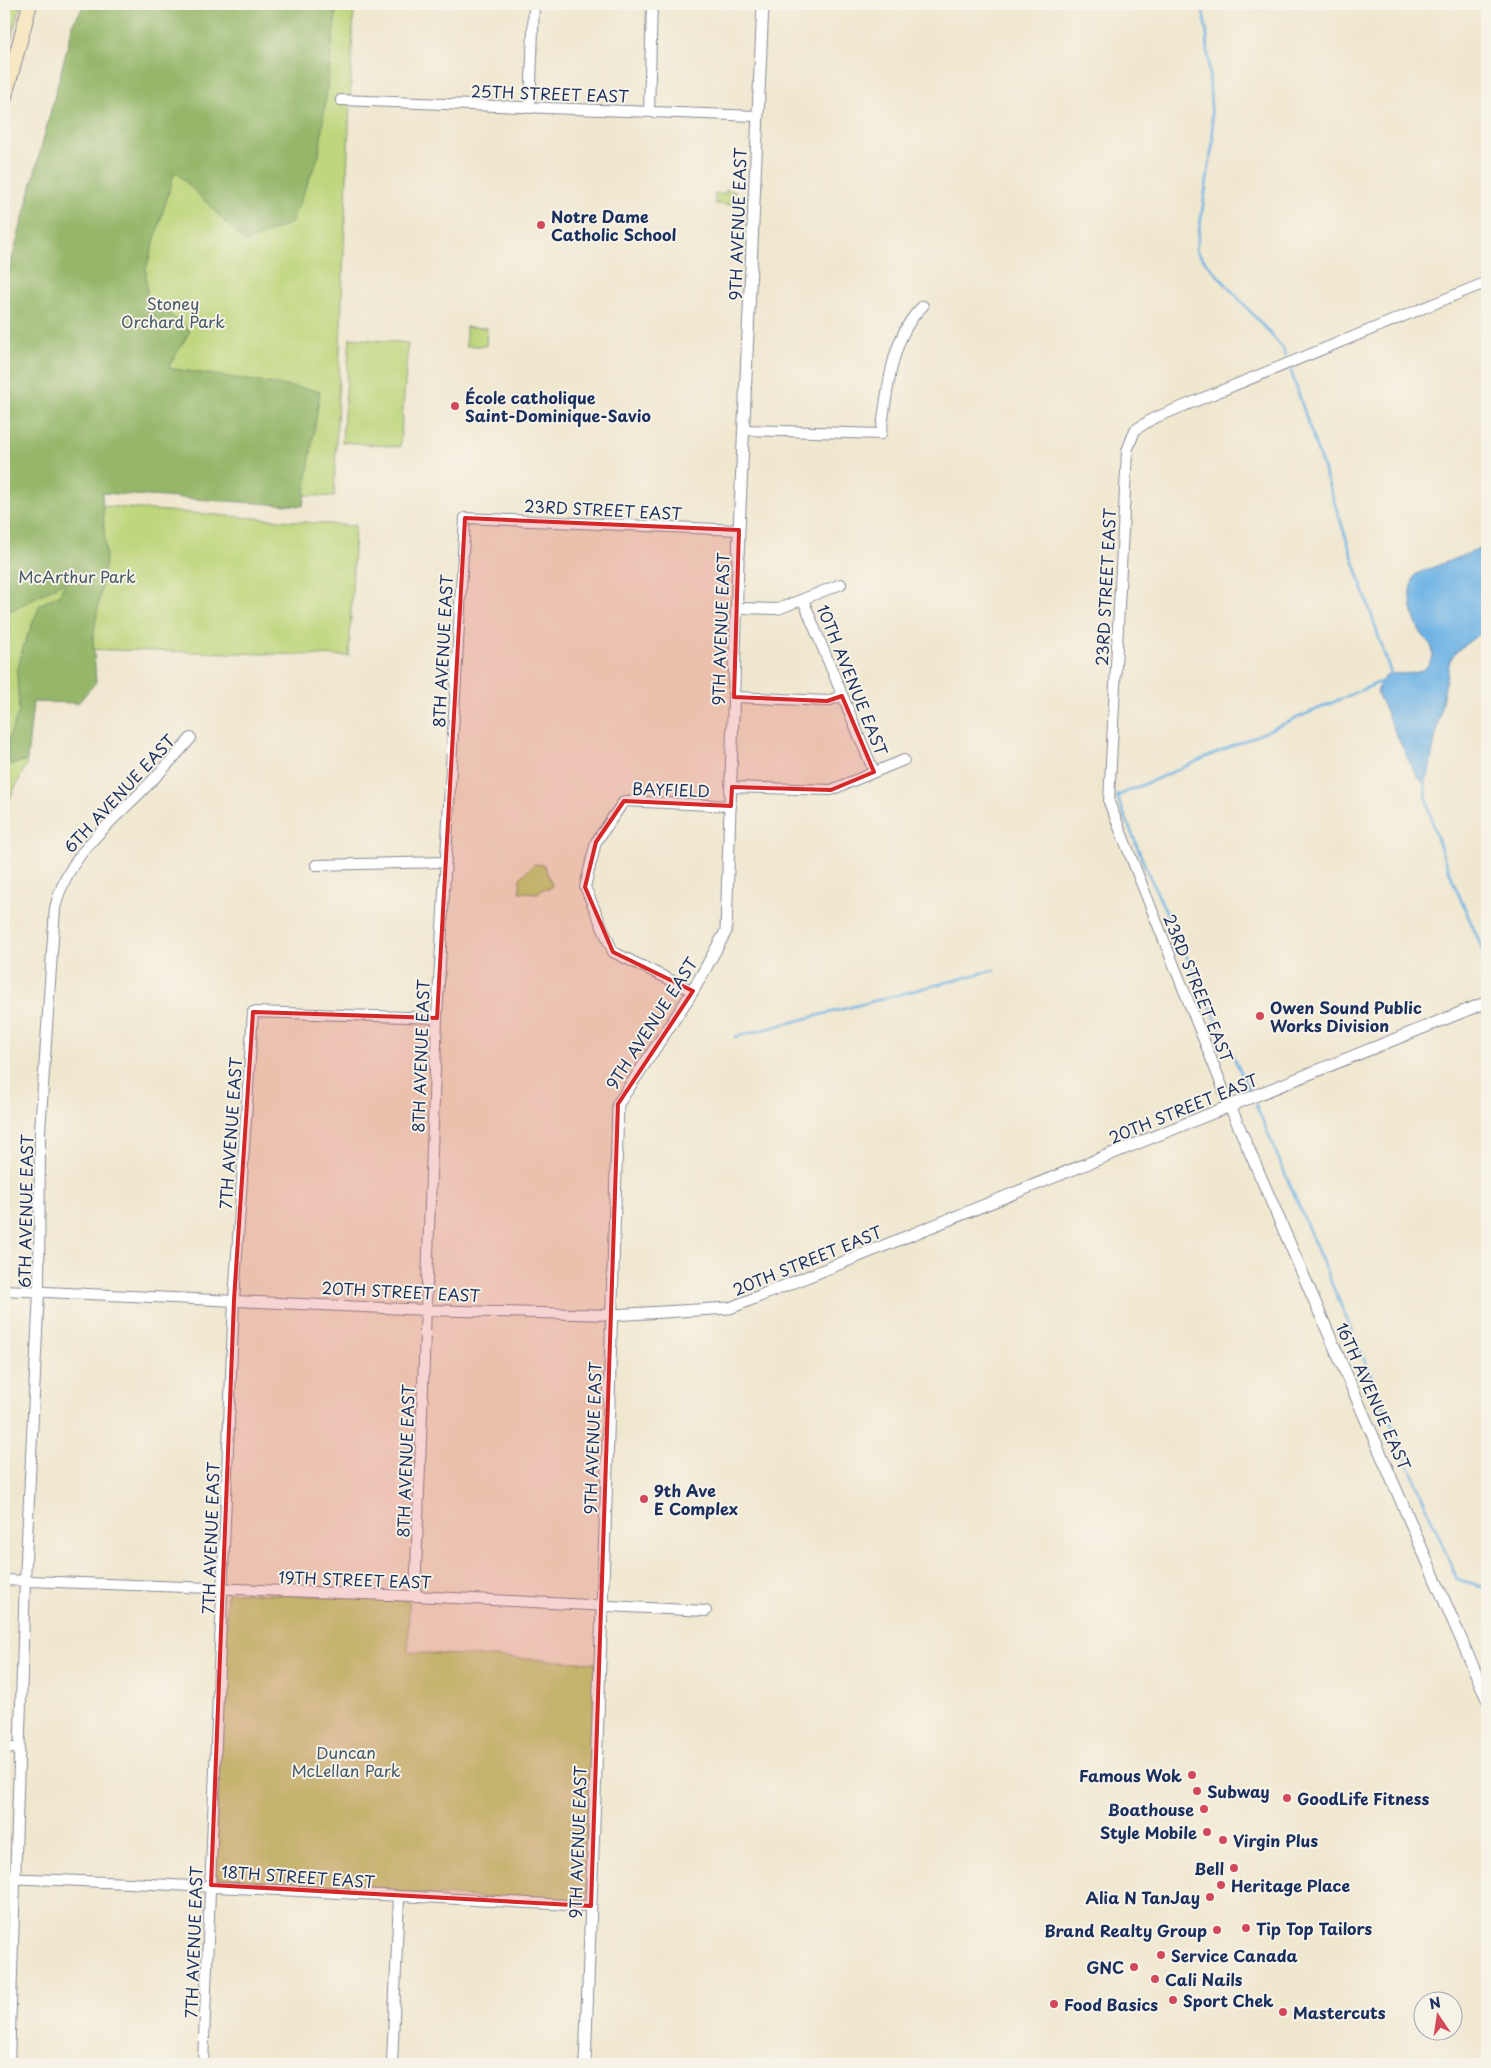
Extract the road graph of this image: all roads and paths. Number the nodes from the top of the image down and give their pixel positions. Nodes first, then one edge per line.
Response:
1 (30, 4) edge
2 (534, 4) edge
3 (652, 4) edge
4 (763, 4) edge
5 (4, 100) edge
6 (341, 100) dead end
7 (530, 108) junction
8 (649, 112) junction
9 (757, 116) junction
10 (1487, 282) edge
11 (923, 306) dead end
12 (744, 430) junction
13 (465, 518) joint
14 (739, 530) junction
15 (841, 584) dead end
16 (803, 600) junction
17 (737, 608) junction
18 (842, 696) junction
19 (734, 697) junction
20 (191, 738) dead end
21 (904, 760) dead end
22 (874, 772) junction
23 (732, 787) junction
24 (731, 806) junction
25 (445, 862) junction
26 (316, 865) dead end
27 (694, 990) junction
28 (1487, 1002) edge
29 (436, 1018) junction
30 (1230, 1106) junction
31 (4, 1290) edge
32 (39, 1291) junction
33 (234, 1300) junction
34 (426, 1310) junction
35 (612, 1315) junction
36 (4, 1580) edge
37 (25, 1581) junction
38 (222, 1589) junction
39 (415, 1596) junction
40 (602, 1607) junction
41 (706, 1611) dead end
42 (1487, 1699) edge
43 (4, 1748) edge
44 (19, 1748) junction
45 (4, 1878) edge
46 (17, 1878) junction
47 (211, 1885) junction
48 (399, 1898) junction
49 (591, 1906) junction
50 (8, 2064) edge
51 (203, 2064) edge
52 (392, 2064) edge
53 (584, 2064) edge

1 - 5 main road
2 - 7 street
3 - 8 street
4 - 9 street, 9TH AVENUE EAST
6 - 7 street, 25TH STREET EAST
7 - 8 street, 25TH STREET EAST
8 - 9 street, 25TH STREET EAST
9 - 12 street, 9TH AVENUE EAST
10 - 30 street, 23RD STREET EAST
11 - 12 street
12 - 14 street, 9TH AVENUE EAST
13 - 14 street, 23RD STREET EAST
13 - 25 street, 8TH AVENUE EAST
14 - 17 street, 9TH AVENUE EAST
15 - 16 street
16 - 17 street
16 - 18 street, 10TH AVENUE EAST
17 - 19 street, 9TH AVENUE EAST
18 - 19 street
18 - 22 street, 10TH AVENUE EAST
19 - 23 street, 9TH AVENUE EAST
20 - 32 street, 6TH AVENUE EAST
21 - 22 street
22 - 23 street
23 - 24 street, 9TH AVENUE EAST
24 - 27 street, 9TH AVENUE EAST
24 - 27 street, BAYFIELD
25 - 26 street
25 - 29 street, 8TH AVENUE EAST
27 - 35 street, 9TH AVENUE EAST
28 - 30 street, 20TH STREET EAST
29 - 33 street, 7TH AVENUE EAST
29 - 34 street, 8TH AVENUE EAST
30 - 35 street, 20TH STREET EAST
30 - 42 street, 16TH AVENUE EAST
31 - 32 street, 20TH STREET EAST
32 - 33 street, 20TH STREET EAST
32 - 37 street, 6TH AVENUE EAST
33 - 34 street, 20TH STREET EAST
33 - 38 street, 7TH AVENUE EAST
34 - 35 street, 20TH STREET EAST
34 - 39 street, 8TH AVENUE EAST
35 - 40 street, 9TH AVENUE EAST
36 - 37 street, 19TH STREET EAST
37 - 38 street, 19TH STREET EAST
37 - 44 street, 6TH AVENUE EAST
38 - 39 street, 19TH STREET EAST
38 - 47 street, 7TH AVENUE EAST
39 - 40 street, 19TH STREET EAST
40 - 41 street, 19TH STREET EAST
40 - 49 street, 9TH AVENUE EAST
43 - 44 street
44 - 46 street, 6TH AVENUE EAST
45 - 46 street, 18TH STREET EAST
46 - 47 street, 18TH STREET EAST
46 - 50 street, 6TH AVENUE EAST
47 - 48 street, 18TH STREET EAST
47 - 51 street, 7TH AVENUE EAST
48 - 49 street, 18TH STREET EAST
48 - 52 street
49 - 53 street, 9TH AVENUE EAST

